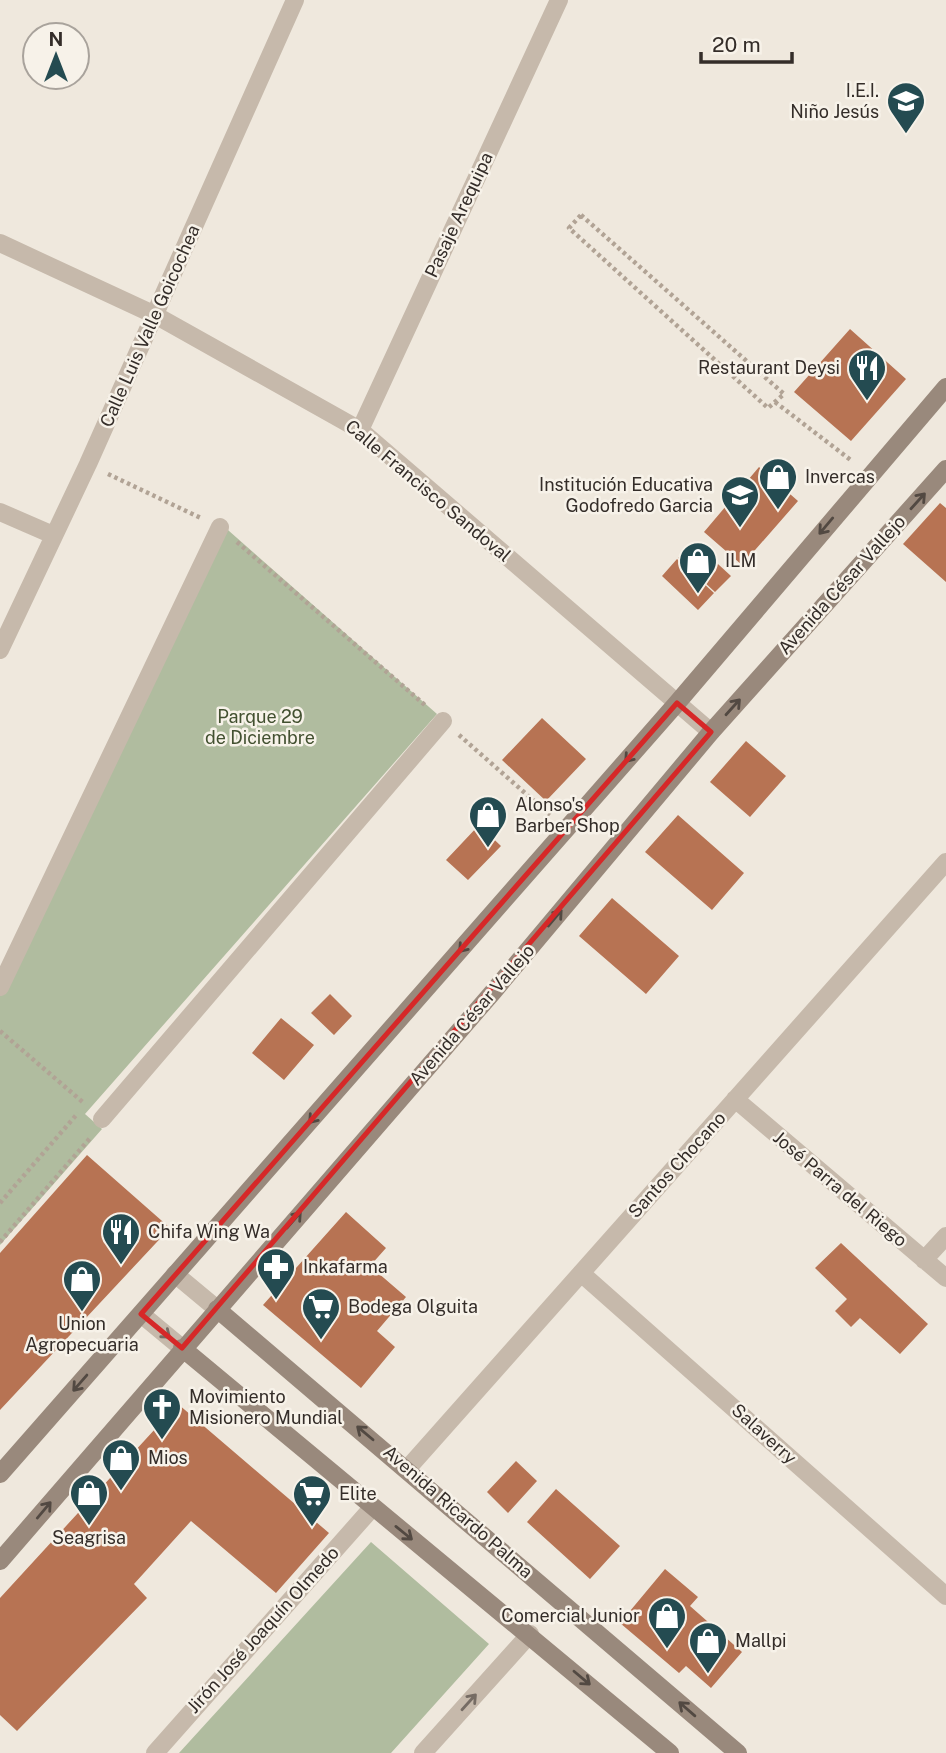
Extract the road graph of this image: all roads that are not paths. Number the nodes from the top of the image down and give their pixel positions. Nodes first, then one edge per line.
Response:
1 (295, 0) edge
2 (559, 0) edge
3 (0, 243) edge
4 (155, 315) junction
5 (946, 387) edge
6 (360, 430) junction
7 (944, 475) edge
8 (0, 512) edge
9 (220, 527) road end
10 (53, 535) junction
11 (0, 650) edge
12 (677, 703) junction
13 (443, 721) road end
14 (710, 732) junction
15 (946, 862) edge
16 (0, 987) edge
17 (735, 1100) junction
18 (102, 1119) road end
19 (946, 1236) edge
20 (924, 1260) junction
21 (582, 1273) junction
22 (175, 1274) junction
23 (946, 1278) edge
24 (217, 1308) junction
25 (141, 1314) junction
26 (182, 1348) junction
27 (408, 1468) junction
28 (0, 1474) edge
29 (372, 1508) junction
30 (0, 1562) edge
31 (946, 1596) edge
32 (530, 1634) junction
33 (155, 1753) edge
34 (423, 1753) edge
35 (670, 1753) edge
36 (738, 1753) edge

1 - 4 street, Calle Luis Valle Goicochea
2 - 6 street, Pasaje Arequipa
3 - 4 street, Calle Francisco Sandoval
4 - 6 street, Calle Francisco Sandoval
4 - 10 street, Calle Luis Valle Goicochea
5 -> 12 main road
6 - 12 street, Calle Francisco Sandoval
14 -> 7 main road, Avenida César Vallejo
8 - 10 street
9 - 16 street
10 - 11 street, Calle Luis Valle Goicochea
12 - 14 street, Calle Francisco Sandoval
12 -> 22 main road
13 - 18 street
24 -> 14 main road, Avenida César Vallejo
15 - 17 street, Santos Chocano
17 - 20 street, José Parra del Riego
17 - 21 street, Santos Chocano
19 - 20 street
20 - 23 street, José Parra del Riego
21 - 27 street, Santos Chocano
21 - 31 street, Salaverry
22 - 24 street, Avenida Ricardo Palma
22 - 25 main road
24 - 26 main road, Avenida César Vallejo
27 -> 24 main road, Avenida Ricardo Palma
25 -> 26 street
25 -> 28 main road
26 - 29 main road
30 -> 26 main road, Avenida César Vallejo
36 -> 27 main road, Avenida Ricardo Palma
29 -> 32 main road
29 - 33 street, Jirón José Joaquín Olmedo
34 -> 32 street
32 -> 35 main road

